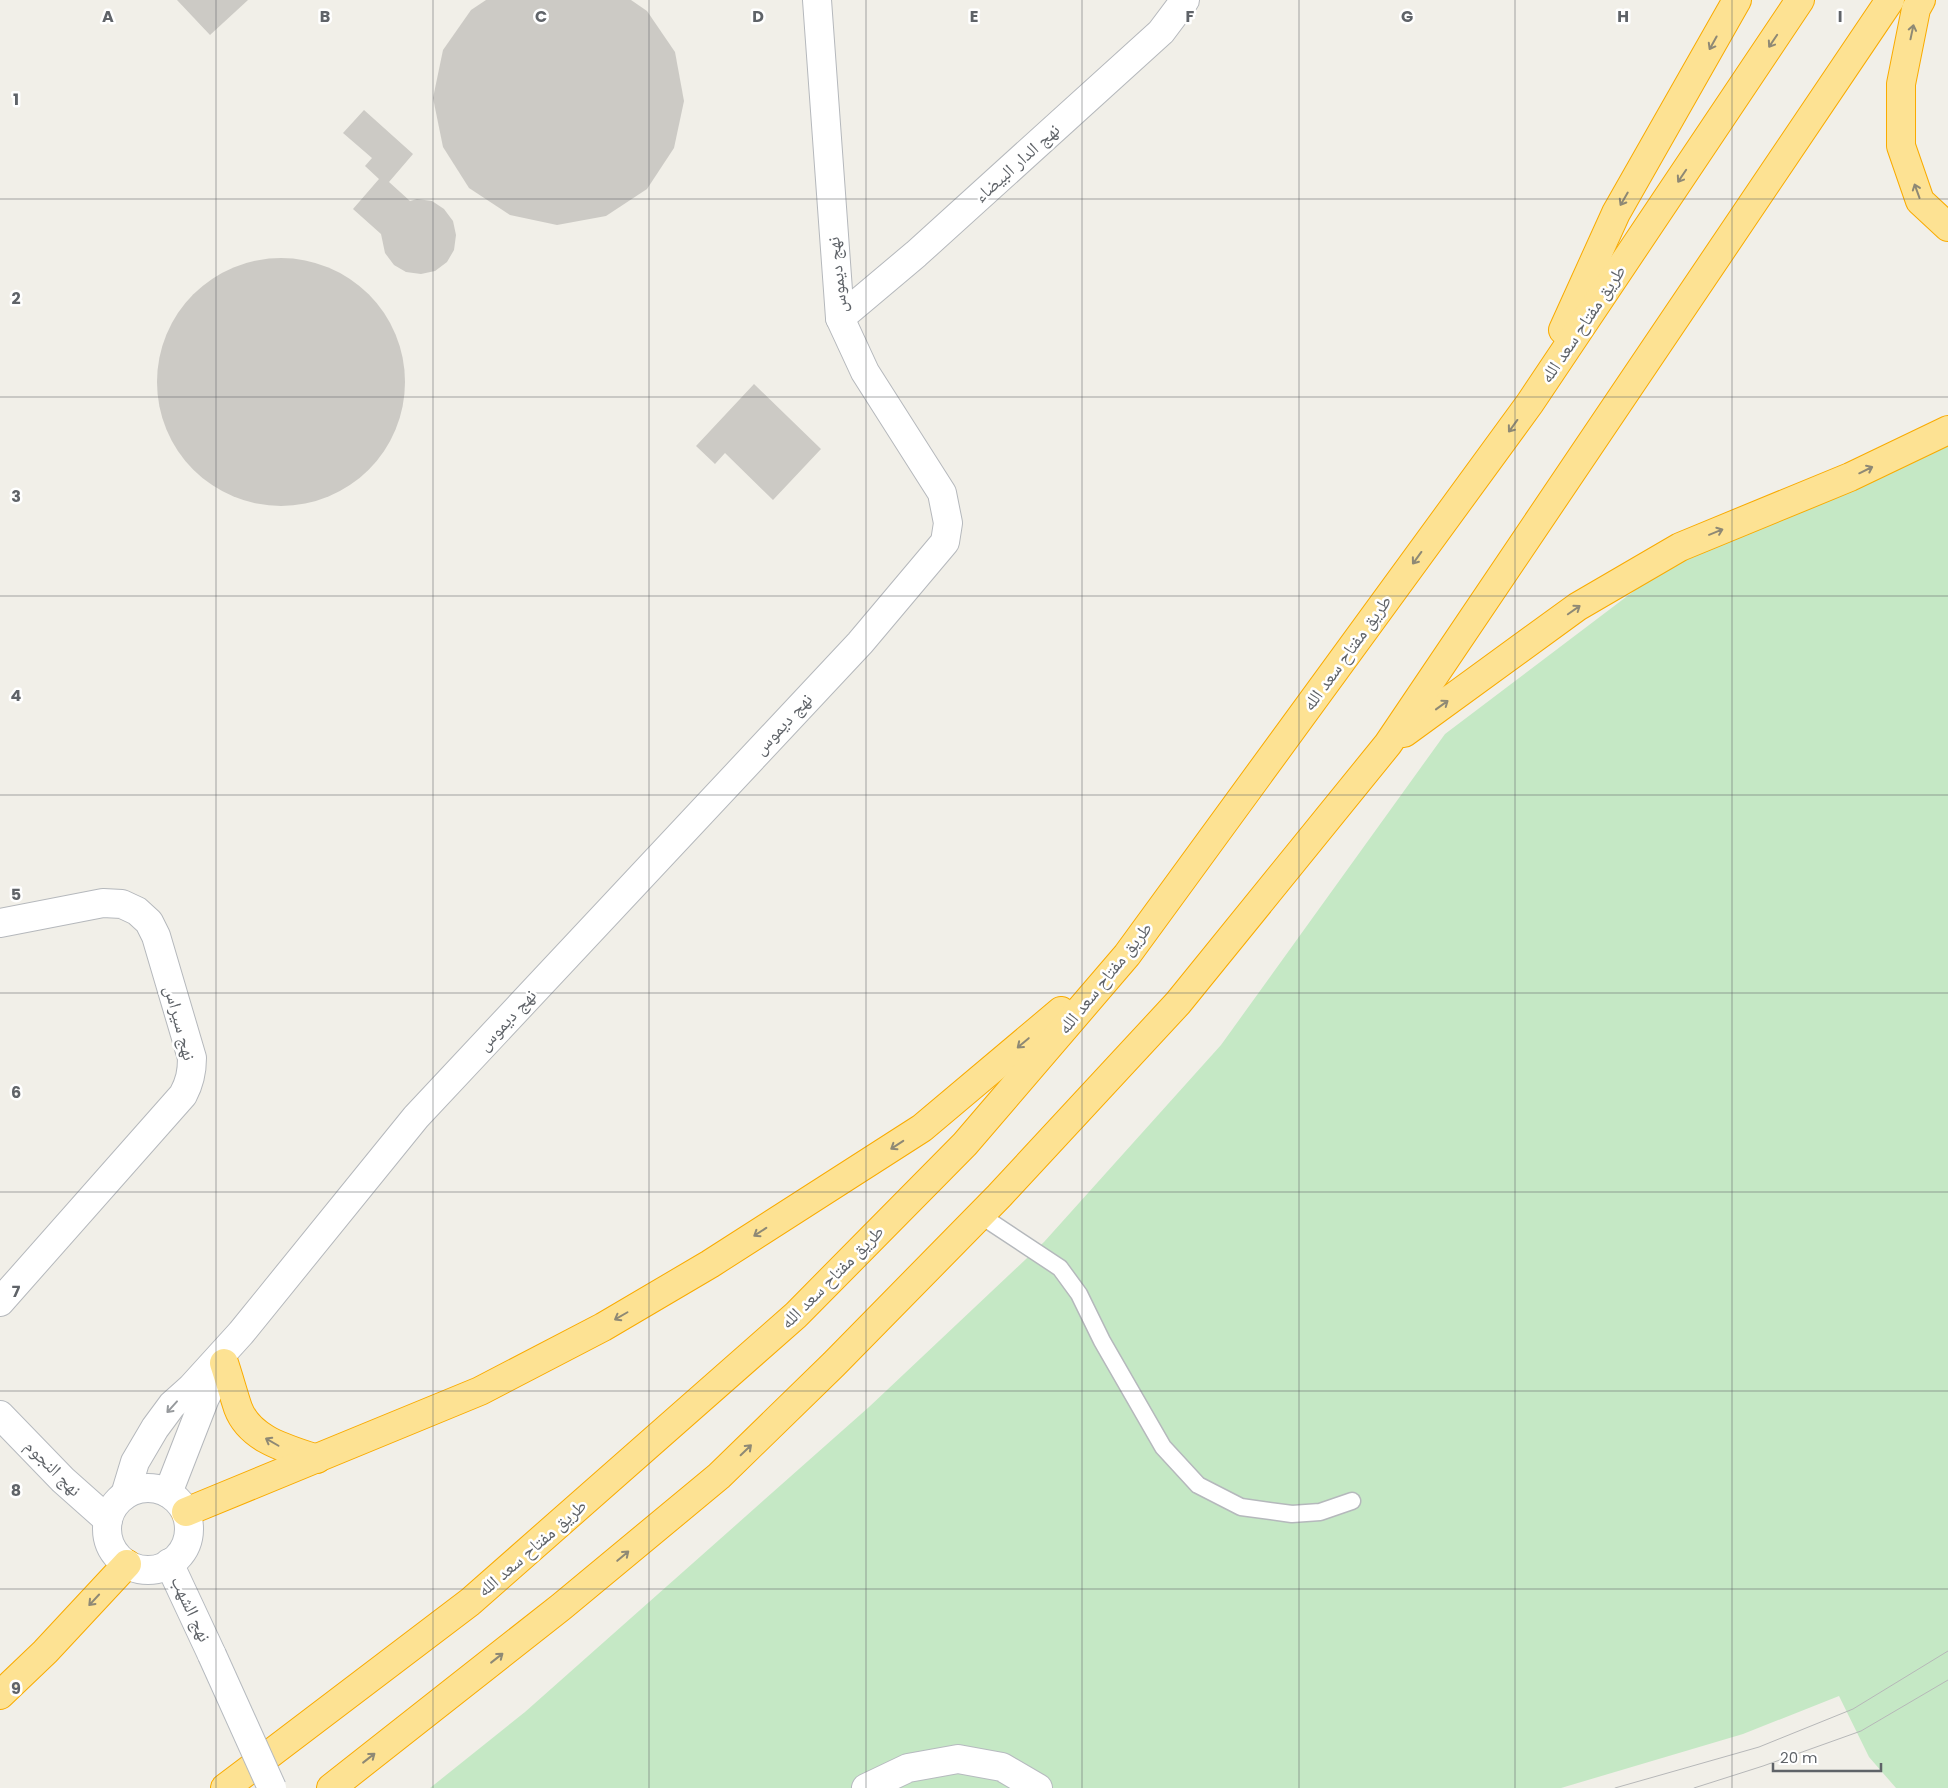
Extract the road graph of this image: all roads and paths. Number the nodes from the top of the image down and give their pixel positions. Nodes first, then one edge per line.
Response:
1 (816, 0) edge
2 (1185, 0) edge
3 (1736, 0) edge
4 (1800, 0) edge
5 (1890, 0) edge
6 (1921, 0) edge
7 (1948, 227) edge
8 (840, 318) junction
9 (1530, 403) junction
10 (1948, 430) edge
11 (1388, 744) junction
12 (0, 923) edge
13 (1127, 955) junction
14 (980, 1215) junction
15 (0, 1302) edge
16 (241, 1333) junction
17 (224, 1363) junction
18 (0, 1415) edge
19 (317, 1459) junction
20 (168, 1493) junction
21 (125, 1495) junction
22 (1352, 1501) dead end
23 (186, 1512) junction
24 (108, 1520) junction
25 (169, 1563) junction
26 (127, 1564) junction
27 (0, 1695) edge
28 (225, 1788) edge
29 (272, 1788) edge
30 (331, 1788) edge
31 (866, 1788) edge
32 (1038, 1788) edge

1 - 8 street, نهج ديموس
2 - 8 street, نهج الدار البيضاء
3 -> 9 highway
4 -> 9 highway, طريق مفتاح سعد الله
5 - 11 highway
7 -> 6 highway
8 - 16 street, نهج ديموس
9 -> 13 highway, طريق مفتاح سعد الله
11 -> 10 highway
11 - 14 highway
12 - 15 street, نهج سيراس
13 -> 19 highway
13 - 28 highway, طريق مفتاح سعد الله
14 - 22 lane
30 -> 14 highway
16 - 17 street
16 -> 21 street
19 -> 17 highway
17 - 20 street
18 - 24 street, نهج النجوم
19 - 23 highway
20 - 21 street
20 - 23 street
21 - 24 street
23 - 25 street
24 - 26 street
25 - 26 street
25 - 29 street, نهج الشهب, bridge
26 -> 27 highway
31 - 32 street

